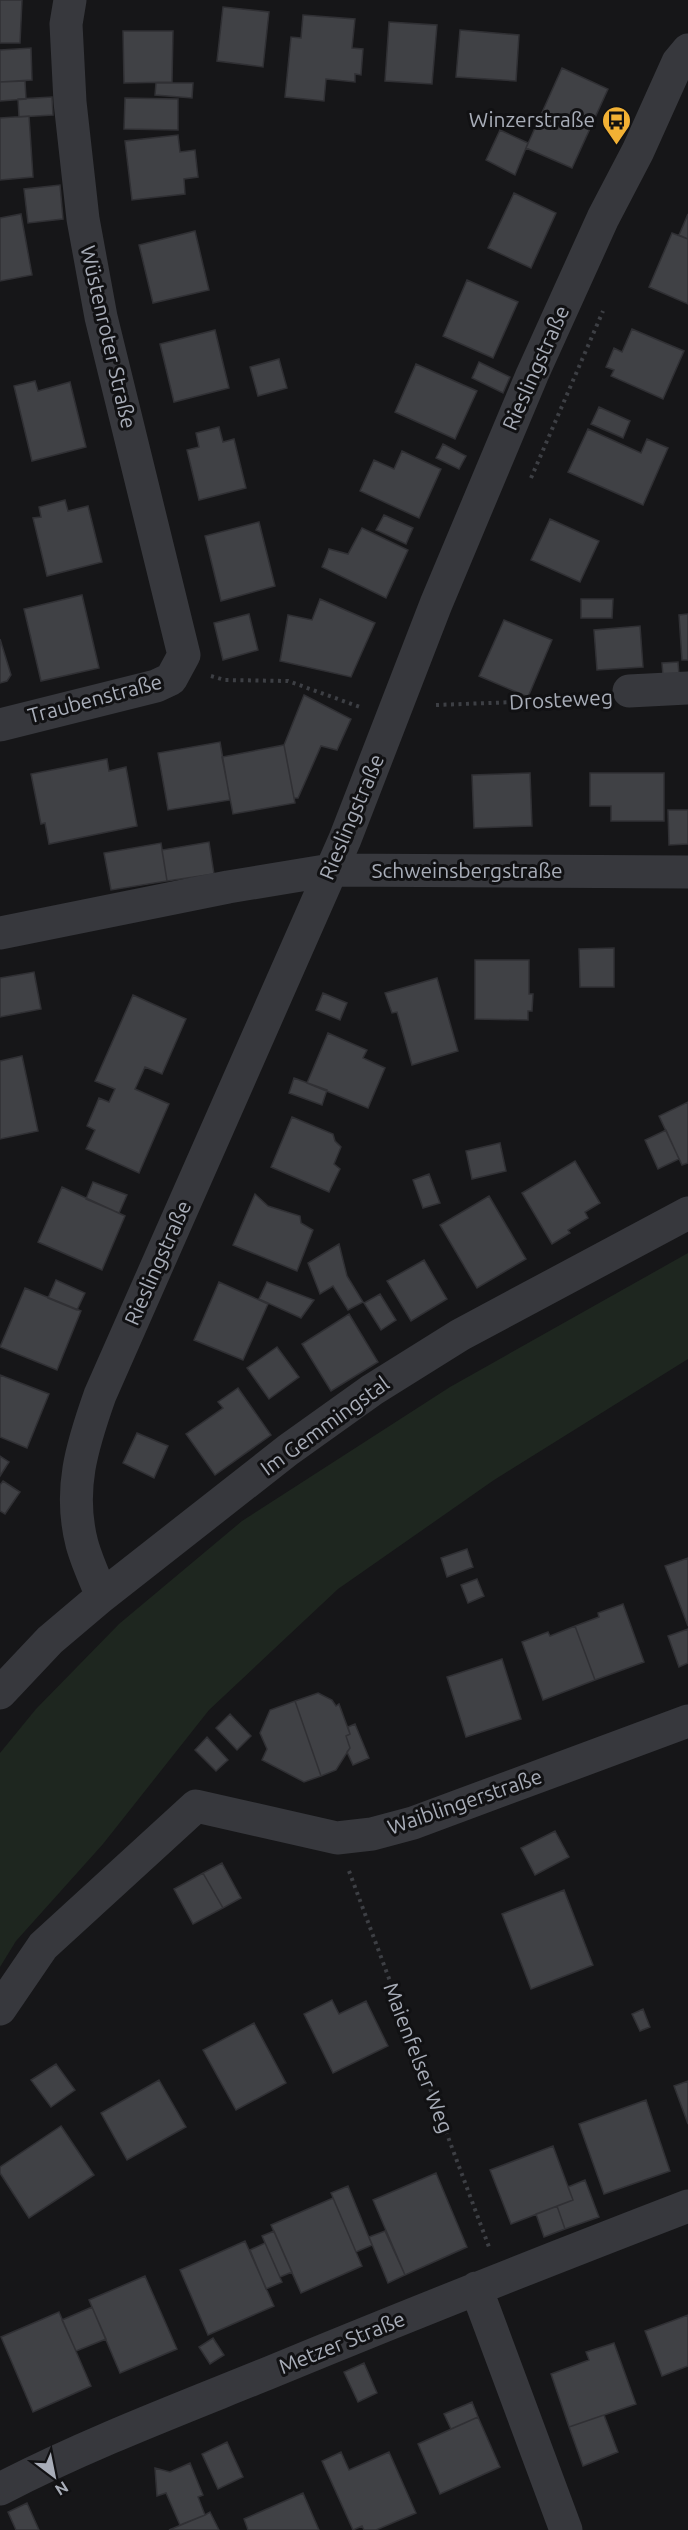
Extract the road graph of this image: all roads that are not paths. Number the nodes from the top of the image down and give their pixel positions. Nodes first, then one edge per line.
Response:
1 (70, 0) edge
2 (688, 50) edge
3 (178, 667) joint
4 (688, 688) edge
5 (629, 691) road end
6 (0, 725) edge
7 (331, 870) junction
8 (688, 872) edge
9 (0, 933) edge
10 (688, 1213) edge
11 (102, 1596) junction
12 (0, 1693) edge
13 (688, 1721) edge
14 (0, 2010) edge
15 (688, 2206) edge
16 (488, 2283) junction
17 (0, 2489) edge
18 (566, 2530) edge

1 - 3 street, Wüstenroter Straße
2 - 7 street, Rieslingstraße
3 - 6 street, Traubenstraße
4 - 5 street, Drosteweg
7 - 8 street, Schweinsbergstraße
7 - 9 street, Schweinsbergstraße
7 - 11 street, Rieslingstraße
10 - 11 street, Im Gemmingstal
11 - 12 street, Im Gemmingstal
13 - 14 street, Waiblingerstraße
15 - 16 street, Metzer Straße
16 - 17 street, Metzer Straße
16 - 18 street

